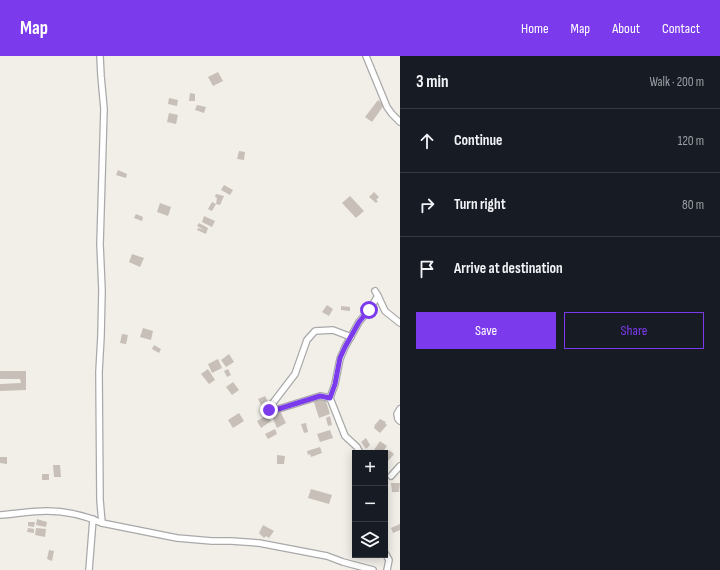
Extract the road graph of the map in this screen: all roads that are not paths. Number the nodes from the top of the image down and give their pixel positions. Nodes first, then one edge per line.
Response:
1 (100, 56) edge
2 (366, 56) edge
3 (400, 122) edge
4 (400, 323) edge
5 (351, 337) junction
6 (330, 398) junction
7 (400, 409) edge
8 (400, 421) edge
9 (358, 450) edge
10 (400, 466) edge
11 (391, 476) dead end
12 (0, 515) edge
13 (93, 519) junction
14 (102, 524) junction
15 (388, 558) edge
16 (90, 570) edge
17 (373, 570) edge
18 (387, 570) edge

1 - 14 street
2 - 3 street
4 - 5 street
5 - 6 street
5 - 6 street
6 - 9 street
7 - 8 street
10 - 11 street
12 - 13 street
13 - 14 street
13 - 16 street
14 - 17 street
15 - 18 street

